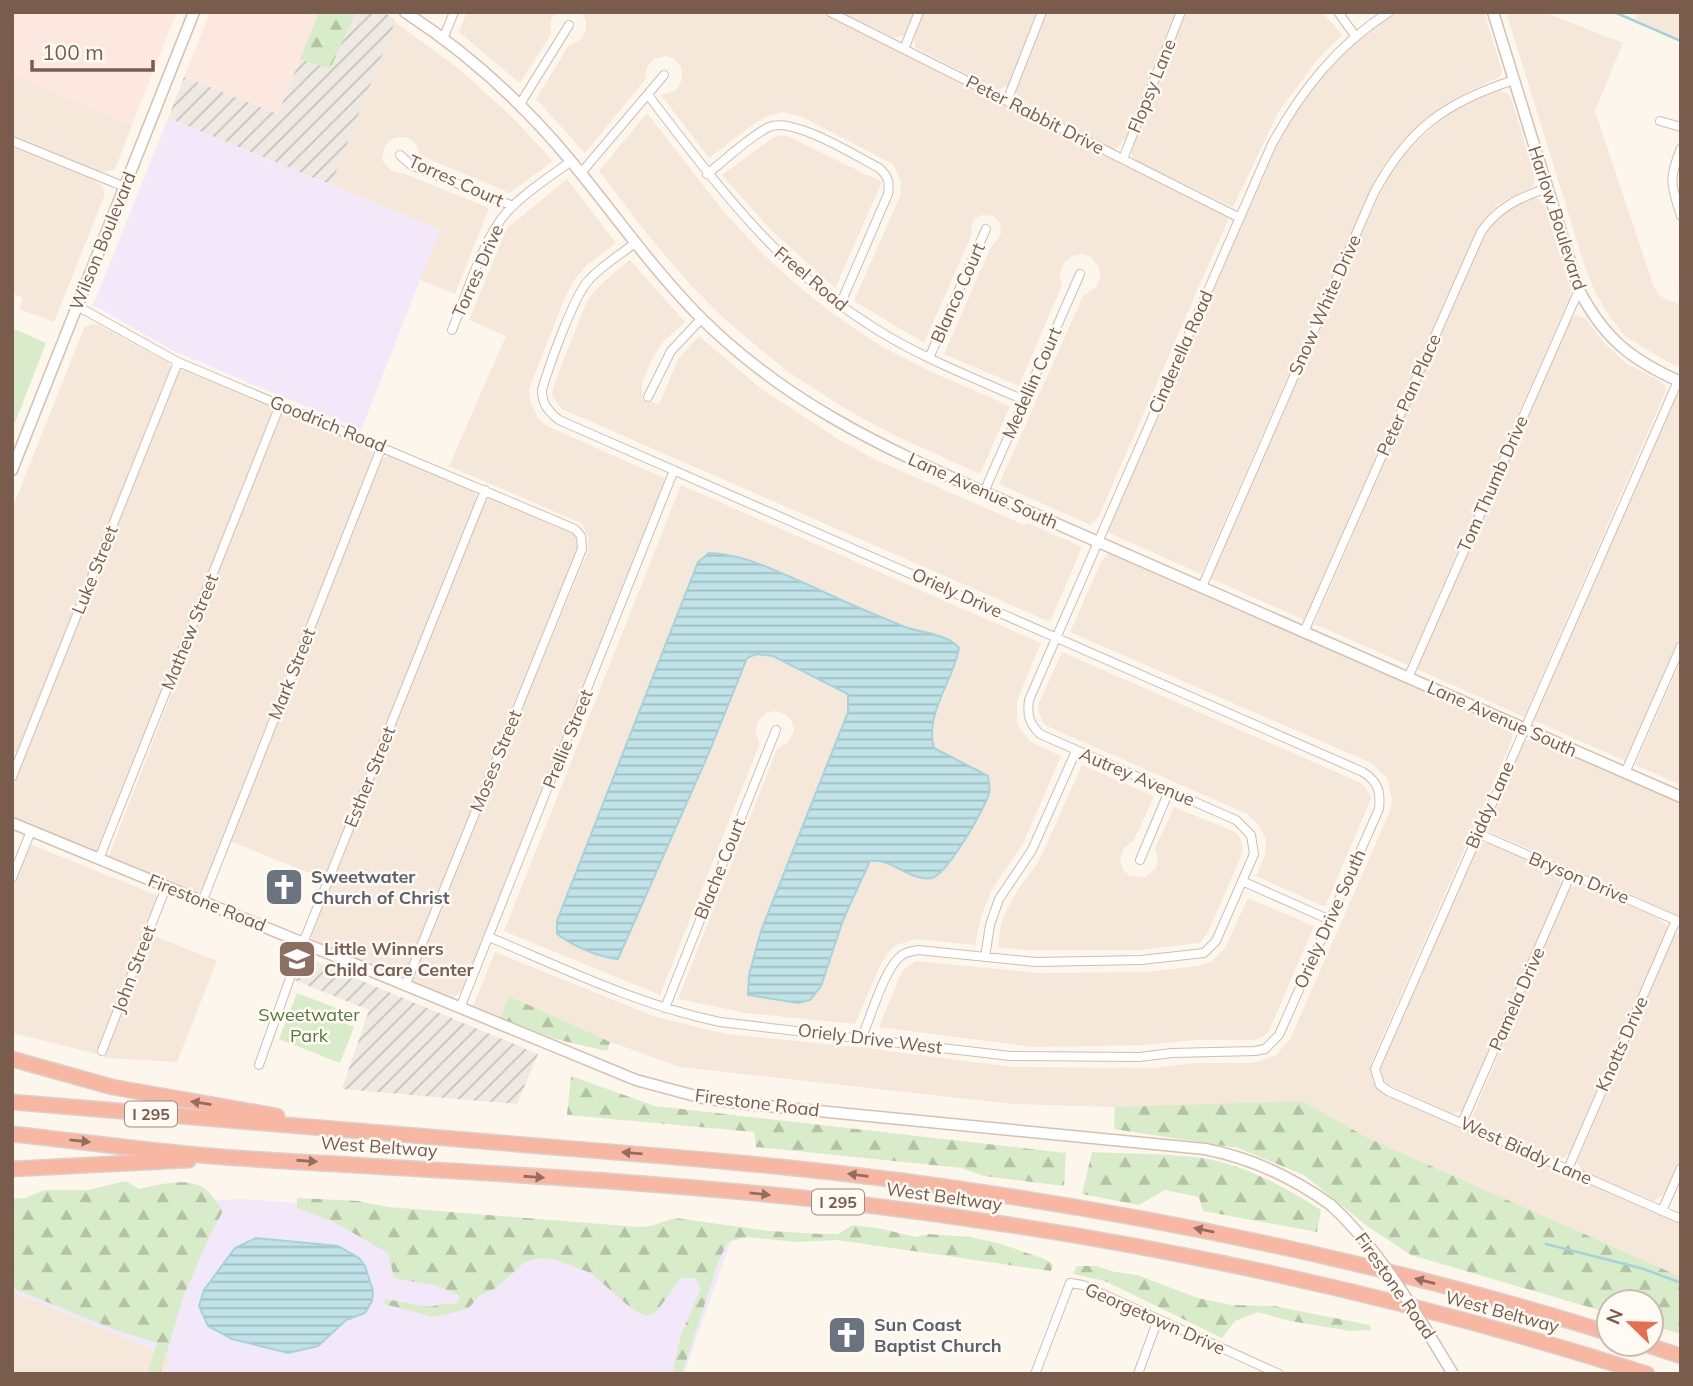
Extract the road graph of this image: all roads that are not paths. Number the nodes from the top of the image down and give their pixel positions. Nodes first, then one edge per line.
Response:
1 (194, 12) edge
2 (405, 12) edge
3 (454, 12) edge
4 (830, 12) edge
5 (919, 12) edge
6 (1042, 12) edge
7 (1181, 12) edge
8 (1338, 12) edge
9 (1389, 12) edge
10 (1493, 12) edge
11 (569, 25) dead end
12 (1356, 37) junction
13 (443, 39) junction
14 (904, 49) junction
15 (664, 75) dead end
16 (1514, 80) junction
17 (648, 95) junction
18 (1007, 101) junction
19 (520, 104) junction
20 (1660, 121) dead end
21 (1681, 127) edge
22 (12, 141) edge
23 (1681, 148) edge
24 (400, 155) dead end
25 (1123, 159) junction
26 (571, 161) junction
27 (581, 173) junction
28 (708, 174) junction
29 (125, 187) junction
30 (1547, 188) junction
31 (513, 206) junction
32 (1681, 216) edge
33 (1240, 218) junction
34 (986, 229) dead end
35 (635, 243) junction
36 (1080, 274) dead end
37 (1579, 290) junction
38 (840, 305) junction
39 (77, 306) junction
40 (702, 318) junction
41 (452, 330) dead end
42 (929, 358) junction
43 (178, 362) junction
44 (1679, 381) edge
45 (648, 397) dead end
46 (1024, 400) junction
47 (280, 405) junction
48 (382, 446) junction
49 (12, 470) edge
50 (674, 470) junction
51 (485, 490) junction
52 (984, 492) junction
53 (581, 536) joint
54 (1098, 542) junction
55 (1202, 587) junction
56 (1304, 632) junction
57 (1056, 637) junction
58 (1681, 646) edge
59 (1408, 678) junction
60 (1031, 725) joint
61 (1523, 728) junction
62 (776, 730) dead end
63 (1076, 751) junction
64 (1625, 773) junction
65 (12, 777) edge
66 (1377, 784) joint
67 (1169, 791) junction
68 (1681, 797) edge
69 (12, 822) edge
70 (31, 831) junction
71 (1477, 833) junction
72 (99, 859) junction
73 (1140, 860) dead end
74 (1571, 874) junction
75 (12, 878) edge
76 (1242, 881) junction
77 (166, 887) junction
78 (202, 902) junction
79 (1330, 920) junction
80 (1679, 921) edge
81 (489, 937) junction
82 (303, 943) junction
83 (985, 957) junction
84 (405, 986) junction
85 (666, 1008) junction
86 (460, 1009) junction
87 (862, 1037) junction
88 (1265, 1048) joint
89 (102, 1051) dead end
90 (12, 1059) edge
91 (259, 1065) dead end
92 (1376, 1077) joint
93 (12, 1102) edge
94 (1462, 1123) junction
95 (289, 1124) junction
96 (12, 1134) edge
97 (232, 1157) junction
98 (12, 1168) edge
99 (1681, 1168) edge
100 (1568, 1169) junction
101 (1662, 1211) junction
102 (1681, 1219) edge
103 (1158, 1319) junction
104 (1595, 1329) edge
105 (1035, 1374) edge
106 (1138, 1374) edge
107 (1279, 1374) edge
108 (1453, 1374) edge
109 (1647, 1374) edge

1 - 29 street, Wilson Boulevard
2 - 13 street, Lane Avenue South
3 - 13 street
4 - 14 street, Peter Rabbit Drive
5 - 14 street
6 - 18 street
7 - 25 street, Flopsy Lane
8 - 12 street
9 - 12 street, Cinderella Road
10 - 16 street, Harlow Boulevard
11 - 19 street
12 - 33 street, Cinderella Road
13 - 19 street, Lane Avenue South
14 - 18 street, Peter Rabbit Drive
15 - 17 street
16 - 30 street, Harlow Boulevard
16 - 55 street, Snow White Drive
17 - 27 street
17 - 28 street, Freel Road
18 - 25 street, Peter Rabbit Drive
19 - 26 street, Lane Avenue South
20 - 21 street
22 - 29 street
23 - 32 street
24 - 31 street, Torres Court
25 - 33 street, Peter Rabbit Drive
26 - 27 street, Lane Avenue South
26 - 31 street, Torres Drive
27 - 35 street, Lane Avenue South
28 - 38 street, Freel Road
28 - 38 street
29 - 39 street, Wilson Boulevard
30 - 37 street, Harlow Boulevard
30 - 56 street, Peter Pan Place
31 - 41 street, Torres Drive
33 - 54 street, Cinderella Road
34 - 42 street, Blanco Court
35 - 40 street, Lane Avenue South
35 - 50 street, Oriely Drive
36 - 46 street, Medellin Court
37 - 44 street, Harlow Boulevard
37 - 59 street, Tom Thumb Drive
38 - 42 street, Freel Road
39 - 43 street, Goodrich Road
39 - 49 street, Wilson Boulevard
40 - 45 street
40 - 52 street, Lane Avenue South
42 - 46 street, Freel Road
43 - 47 street, Goodrich Road
43 - 65 street, Luke Street
44 - 61 street, Biddy Lane
46 - 52 street, Medellin Court
47 - 48 street, Goodrich Road
47 - 72 street, Mathew Street
48 - 51 street, Goodrich Road
48 - 78 street, Mark Street
50 - 57 street, Oriely Drive
50 - 81 street, Prellie Street
51 - 53 street, Goodrich Road
51 - 82 street, Esther Street
52 - 54 street, Lane Avenue South
53 - 84 street, Moses Street
54 - 55 street, Lane Avenue South
54 - 57 street, Cinderella Road
55 - 56 street, Lane Avenue South
56 - 59 street, Lane Avenue South
57 - 60 street, Cinderella Road
57 - 66 street, Oriely Drive
58 - 64 street
59 - 61 street, Lane Avenue South
60 - 63 street, Autrey Avenue
61 - 64 street, Lane Avenue South
61 - 71 street, Biddy Lane
62 - 85 street, Blache Court
63 - 67 street, Autrey Avenue
63 - 83 street
64 - 68 street, Lane Avenue South
66 - 79 street, Oriely Drive South
67 - 73 street
67 - 76 street, Autrey Avenue
69 - 70 street, Firestone Road
70 - 72 street, Firestone Road
70 - 75 street
71 - 74 street, Bryson Drive
71 - 92 street, Biddy Lane
72 - 77 street, Firestone Road
74 - 80 street, Bryson Drive
74 - 94 street, Pamela Drive
76 - 79 street
76 - 83 street
77 - 78 street, Firestone Road
77 - 89 street, John Street
78 - 82 street, Firestone Road
79 - 88 street, Oriely Drive South
80 - 100 street, Knotts Drive
81 - 85 street, Oriely Drive West
81 - 86 street, Prellie Street
82 - 84 street, Firestone Road
82 - 91 street, Esther Street
83 - 87 street
84 - 86 street, Firestone Road
85 - 87 street, Oriely Drive West
86 - 108 street, Firestone Road, bridge
87 - 88 street, Oriely Drive West
95 -> 90 highway
92 - 94 street, West Biddy Lane
93 - 95 highway, West Beltway / I 295
94 - 100 street, West Biddy Lane
104 -> 95 highway, West Beltway / I 295
96 -> 97 highway, West Beltway / I 295
97 - 98 highway
97 -> 109 highway, West Beltway / I 295
99 - 101 street
100 - 101 street, West Biddy Lane
101 - 102 street, West Biddy Lane
103 - 105 street, Georgetown Drive
103 - 106 street
103 - 107 street, Georgetown Drive

